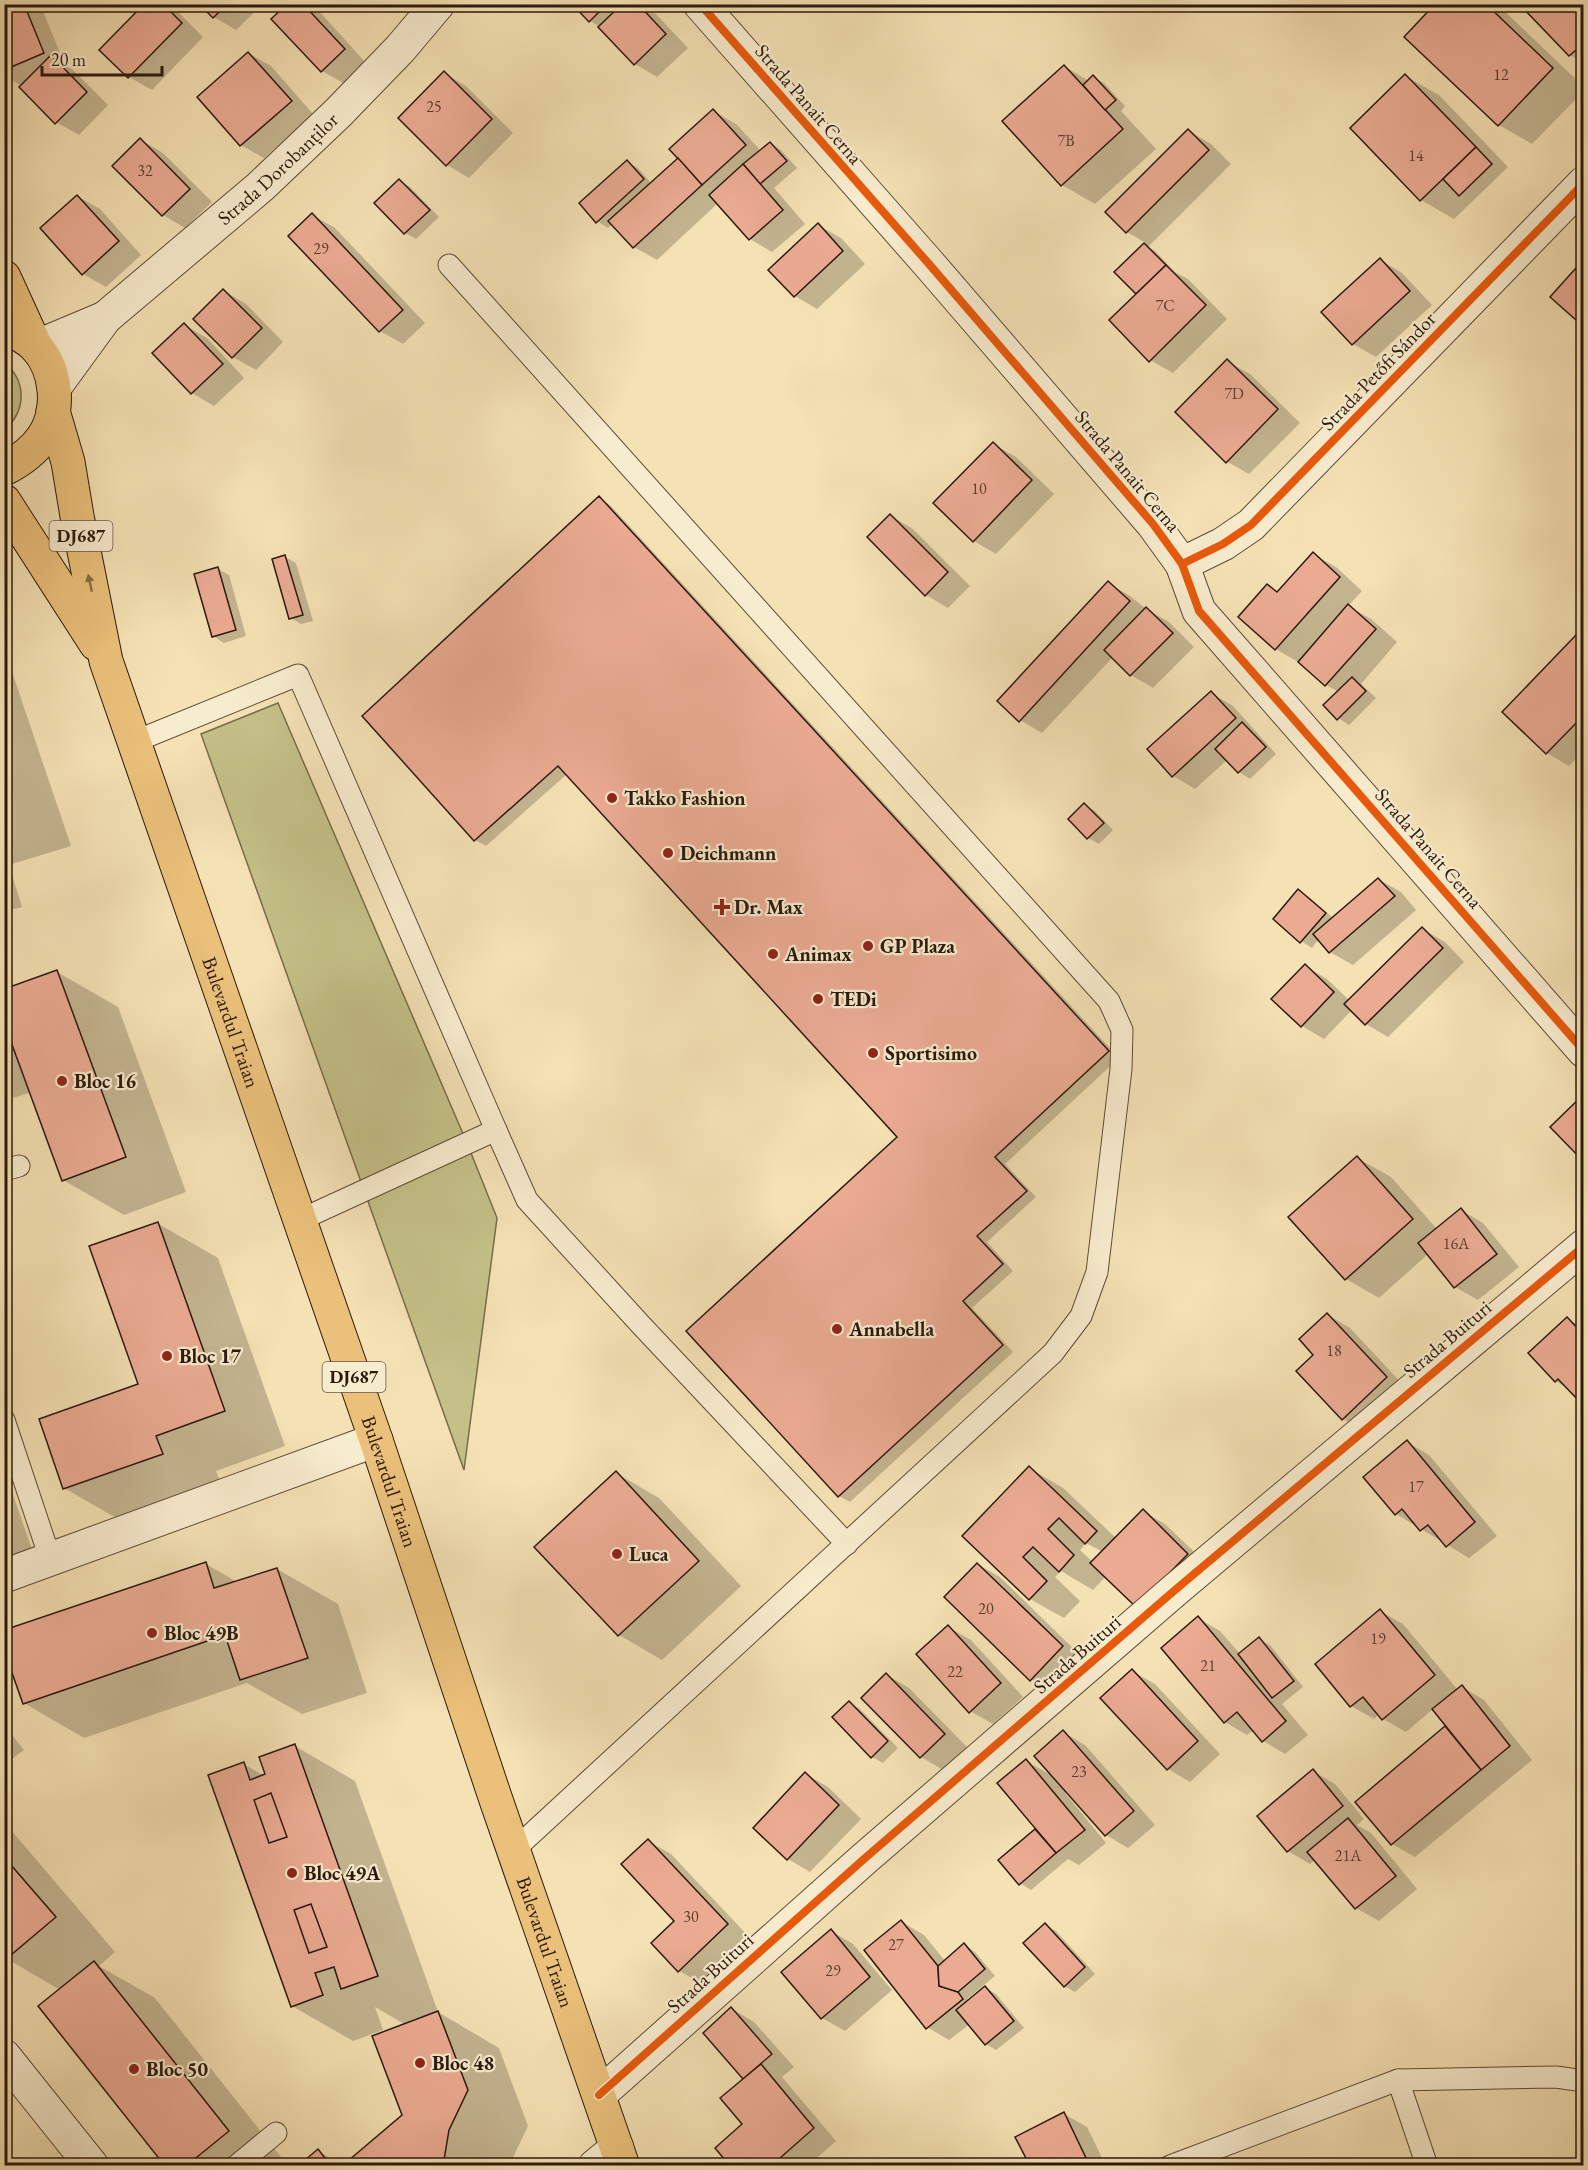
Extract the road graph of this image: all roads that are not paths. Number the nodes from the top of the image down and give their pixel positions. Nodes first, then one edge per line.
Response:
1 (438, 4) edge
2 (700, 4) edge
3 (1584, 183) edge
4 (449, 265) dead end
5 (4, 278) edge
6 (105, 318) junction
7 (4, 328) edge
8 (36, 347) junction
9 (54, 400) junction
10 (4, 469) edge
11 (4, 501) edge
12 (1182, 564) junction
13 (106, 660) junction
14 (136, 741) junction
15 (1584, 1051) edge
16 (496, 1130) junction
17 (300, 1220) junction
18 (1584, 1246) edge
19 (4, 1420) edge
20 (376, 1440) junction
21 (847, 1544) junction
22 (50, 1558) junction
23 (4, 1576) edge
24 (515, 1849) junction
25 (4, 2056) edge
26 (1398, 2080) junction
27 (1584, 2081) edge
28 (599, 2095) junction
29 (276, 2133) dead end
30 (612, 2160) edge
31 (92, 2166) edge
32 (236, 2166) edge
33 (1170, 2166) edge
34 (1427, 2166) edge

1 - 6 street, Strada Dorobanților
2 - 12 street, Strada Panait Cerna
3 - 12 street, Strada Petőfi Sándor
4 - 21 lane
5 - 8 main road, Bulevardul Traian
6 - 8 street, Strada Dorobanților
6 - 9 street, Strada Dorobanților
7 - 8 main road, Bulevardul Traian
8 - 9 main road, Bulevardul Traian
9 - 10 main road
13 -> 9 main road, Bulevardul Traian / DJ687
11 - 13 main road, Bulevardul Traian / DJ687
12 - 15 street, Strada Panait Cerna
13 - 14 main road, Bulevardul Traian / DJ687
14 - 16 lane
14 - 17 main road, Bulevardul Traian / DJ687
16 - 17 lane
16 - 21 lane
17 - 20 main road, Bulevardul Traian / DJ687
18 - 28 street, Strada Buituri
19 - 22 lane
20 - 22 street
20 - 24 main road, Bulevardul Traian / DJ687
21 - 24 lane
22 - 23 street
24 - 28 main road, Bulevardul Traian / DJ687
25 - 31 street
26 - 27 lane
26 - 33 lane
26 - 34 lane
28 - 30 main road, Bulevardul Traian / DJ687
29 - 32 lane

